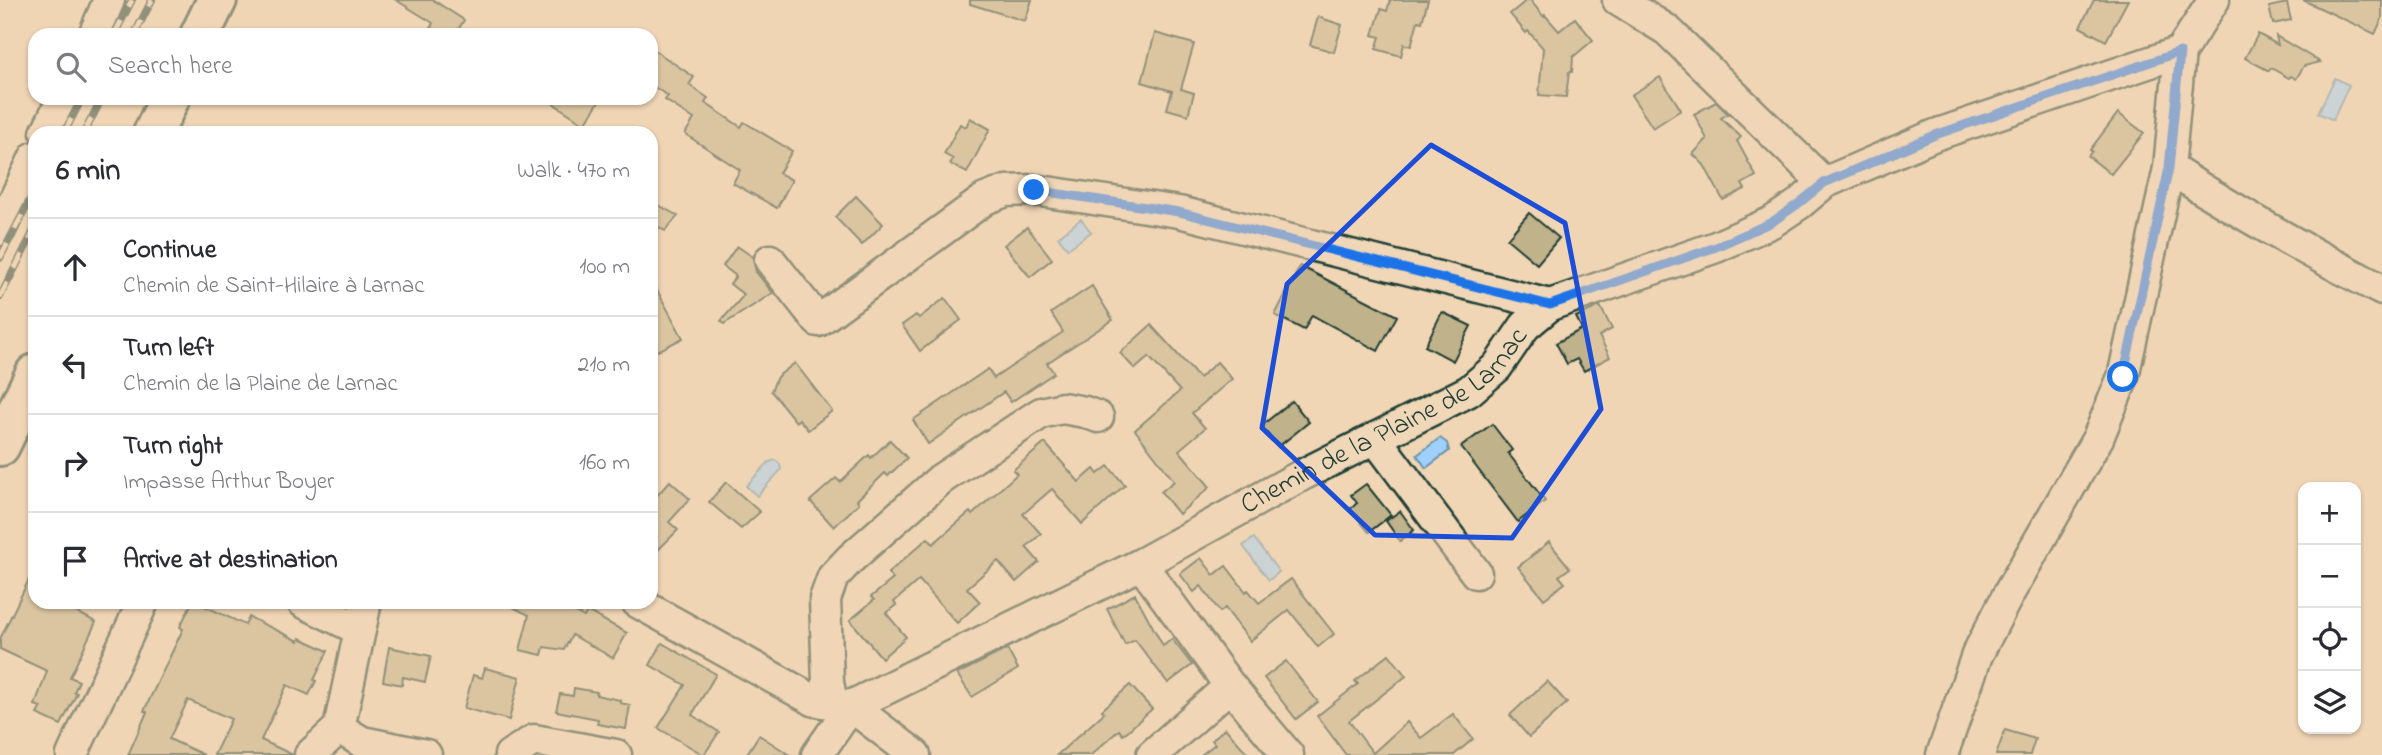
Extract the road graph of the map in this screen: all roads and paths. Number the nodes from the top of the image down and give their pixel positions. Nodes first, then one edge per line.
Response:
1 (109, 0) edge
2 (217, 0) edge
3 (1618, 0) edge
4 (2214, 0) edge
5 (97, 28) edge
6 (203, 28) edge
7 (2180, 52) junction
8 (60, 105) edge
9 (167, 105) edge
10 (50, 126) edge
11 (156, 126) edge
12 (2169, 168) junction
13 (28, 172) edge
14 (1824, 183) junction
15 (0, 230) edge
16 (770, 260) dead end
17 (2382, 290) edge
18 (1550, 305) junction
19 (28, 388) edge
20 (1098, 417) dead end
21 (1376, 438) junction
22 (0, 446) edge
23 (1140, 564) junction
24 (1476, 573) dead end
25 (140, 609) edge
26 (333, 609) edge
27 (650, 609) edge
28 (363, 616) edge
29 (1230, 686) junction
30 (841, 705) junction
31 (339, 728) junction
32 (72, 755) edge
33 (310, 755) edge
34 (426, 755) edge
35 (510, 755) edge
36 (616, 755) edge
37 (817, 755) edge
38 (915, 755) edge
39 (1152, 755) edge
40 (1288, 755) edge
41 (1942, 755) edge

1 - 5 street
2 - 6 main road
3 - 14 street
4 - 7 street
7 - 12 street
7 - 14 street, Chemin de la Plaine de Larnac
8 - 10 street
9 - 11 main road
12 - 17 street
12 - 41 street
13 - 15 street
14 - 18 street, Chemin de la Plaine de Larnac
16 - 18 street
18 - 21 street, Chemin de la Plaine de Larnac
19 - 22 main road
20 - 30 street
21 - 23 street, Chemin de la Plaine de Larnac
21 - 24 street
23 - 29 street
23 - 30 street, Chemin de la Plaine de Larnac
25 - 32 street
26 - 28 street
27 - 30 street
28 - 31 street
29 - 39 street
29 - 40 street
30 - 37 street
30 - 38 street
31 - 33 street
31 - 34 street
35 - 36 street

